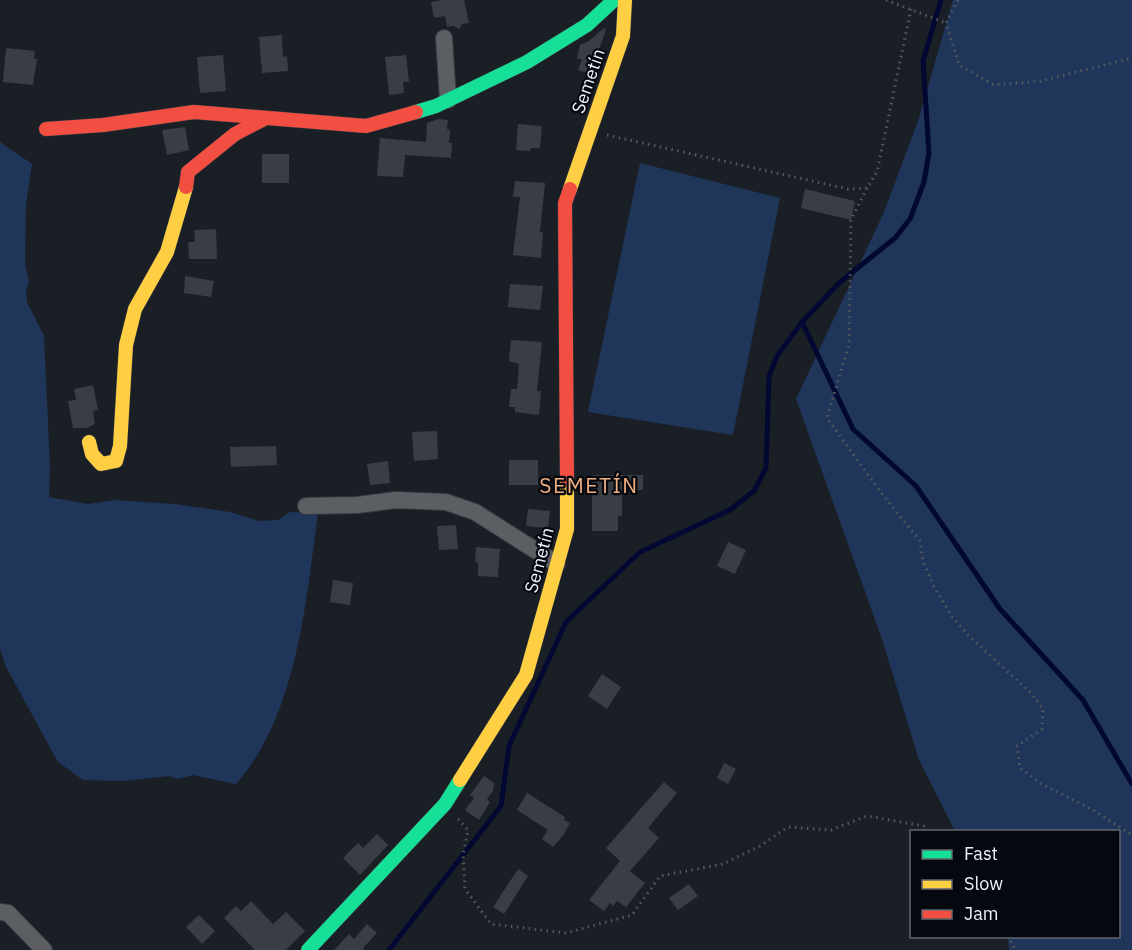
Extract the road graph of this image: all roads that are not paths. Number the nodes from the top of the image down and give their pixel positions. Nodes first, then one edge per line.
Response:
1 (614, 0) edge
2 (625, 0) edge
3 (444, 38) dead end
4 (448, 100) junction
5 (264, 118) junction
6 (46, 129) dead end
7 (89, 442) dead end
8 (306, 506) dead end
9 (557, 564) junction
10 (0, 912) edge
11 (44, 950) edge
12 (308, 950) edge

1 - 4 street
2 - 9 street, Semetín
3 - 4 street
4 - 5 street
5 - 6 street
5 - 7 street
8 - 9 street
9 - 12 street, Semetín
10 - 11 street

